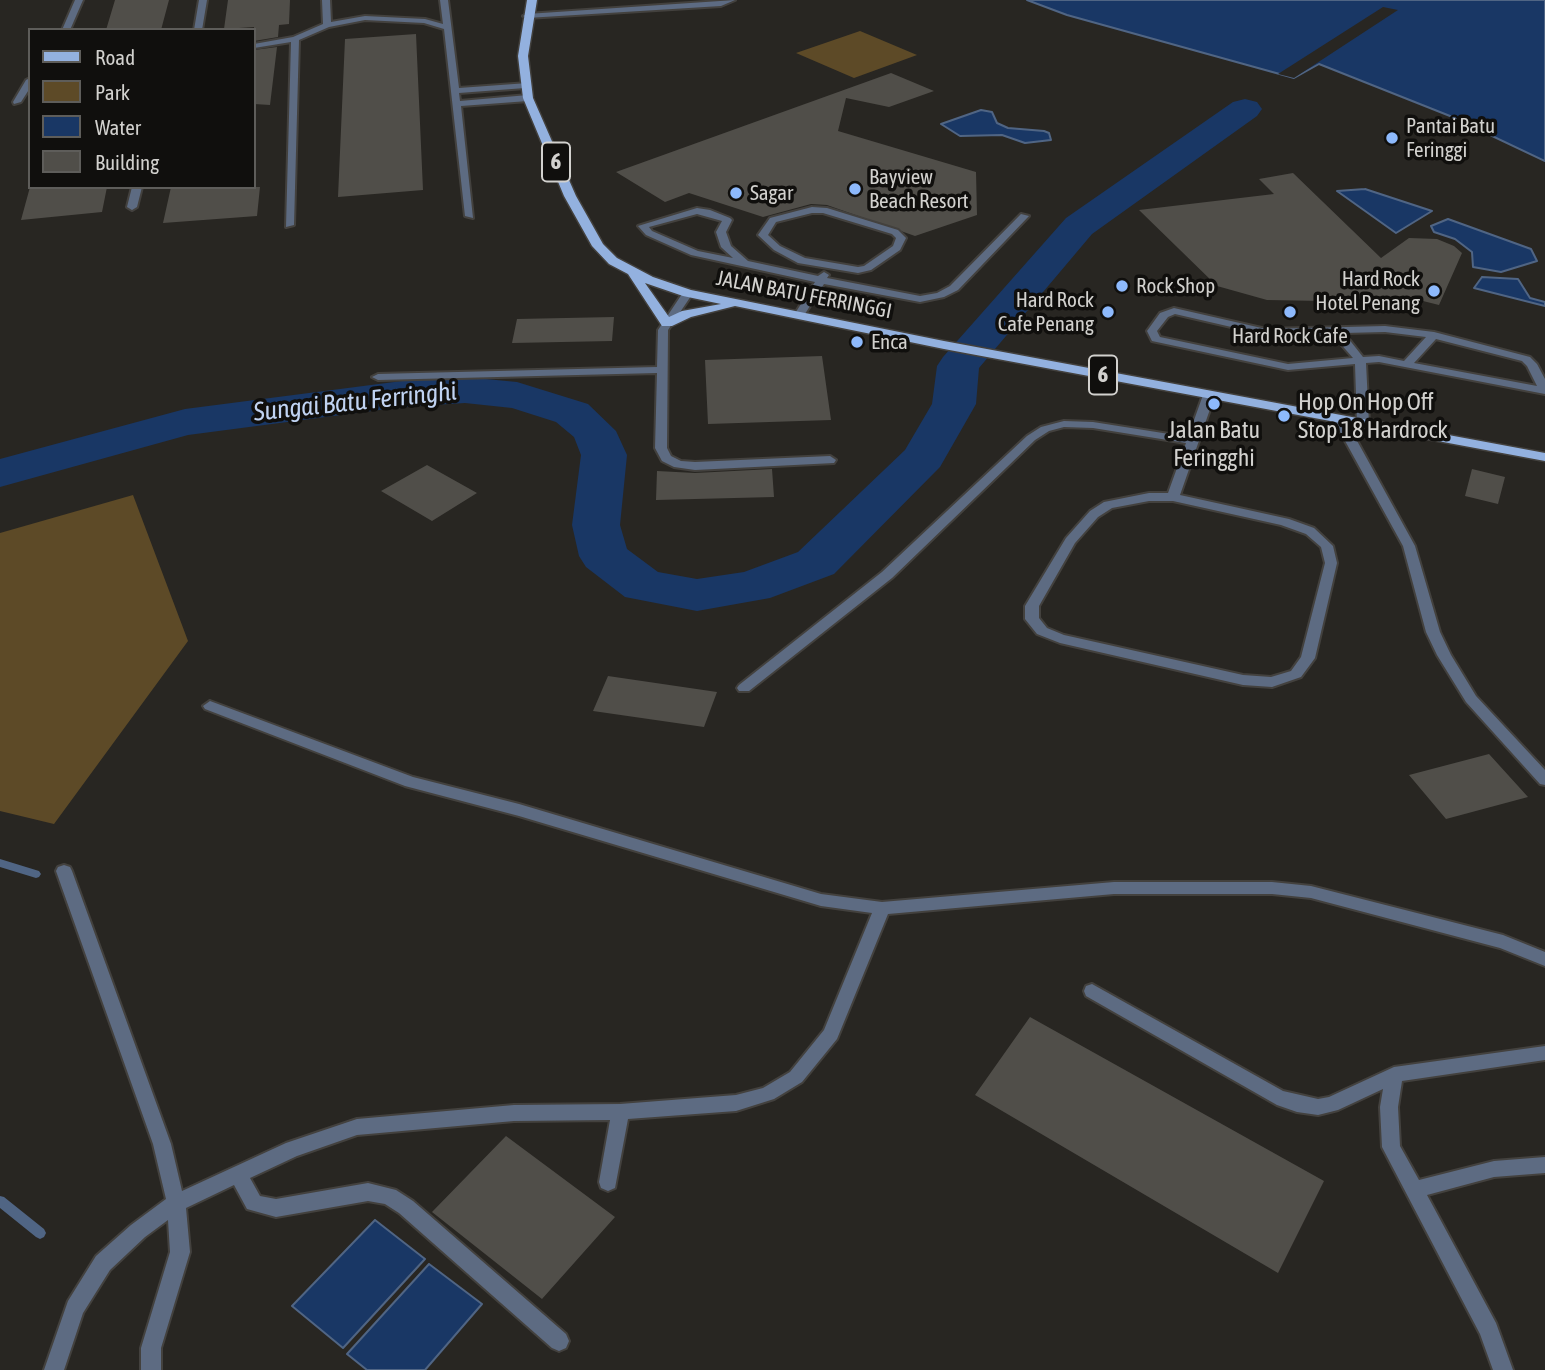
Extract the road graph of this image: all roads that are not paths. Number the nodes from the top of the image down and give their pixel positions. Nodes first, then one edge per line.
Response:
1 (79, 0) edge
2 (203, 0) edge
3 (326, 0) edge
4 (444, 0) edge
5 (532, 0) edge
6 (731, 0) edge
7 (527, 16) junction
8 (327, 25) junction
9 (67, 28) edge
10 (198, 28) edge
11 (447, 28) junction
12 (295, 38) junction
13 (256, 46) edge
14 (28, 83) edge
15 (526, 85) junction
16 (455, 91) junction
17 (528, 98) junction
18 (17, 102) dead end
19 (457, 104) junction
20 (136, 189) edge
21 (132, 207) dead end
22 (470, 216) dead end
23 (1024, 216) dead end
24 (289, 225) dead end
25 (744, 263) junction
26 (831, 266) junction
27 (627, 269) junction
28 (821, 280) junction
29 (688, 293) junction
30 (743, 304) junction
31 (799, 315) junction
32 (667, 323) junction
33 (1336, 331) junction
34 (1434, 335) junction
35 (1360, 360) junction
36 (1408, 363) junction
37 (662, 370) junction
38 (379, 377) dead end
39 (1545, 391) edge
40 (1209, 395) junction
41 (1339, 419) junction
42 (1363, 424) junction
43 (1193, 441) junction
44 (1545, 457) edge
45 (830, 460) dead end
46 (1173, 498) junction
47 (744, 688) dead end
48 (209, 706) dead end
49 (1545, 780) edge
50 (64, 872) dead end
51 (882, 908) junction
52 (1545, 960) edge
53 (1092, 991) dead end
54 (1545, 1053) edge
55 (1394, 1074) junction
56 (620, 1112) junction
57 (1545, 1165) edge
58 (237, 1173) junction
59 (608, 1182) dead end
60 (1413, 1190) junction
61 (176, 1203) junction
62 (559, 1341) dead end
63 (54, 1370) edge
64 (151, 1370) edge
65 (1503, 1370) edge

1 - 9 street
2 - 10 street
3 - 8 street
4 - 11 street
5 - 7 main road, 6
6 - 7 street
7 - 15 main road, JALAN BATU FERRINGGI / 6
8 - 11 street
8 - 12 street
11 - 16 street
12 - 13 street
12 - 24 street
14 - 18 street
15 - 16 street
15 - 17 main road, JALAN BATU FERRINGGI / 6
16 - 19 street
17 - 19 street
17 - 27 main road, JALAN BATU FERRINGGI / 6
19 - 22 street
20 - 21 street
23 - 28 street
25 - 25 street
25 - 28 street
26 - 26 street
26 - 28 street
27 - 29 main road, JALAN BATU FERRINGGI / 6
27 - 32 main road
28 - 31 street
29 - 30 main road, JALAN BATU FERRINGGI / 6
29 - 32 street
30 - 31 main road, JALAN BATU FERRINGGI / 6
30 - 32 main road
31 - 40 main road, JALAN BATU FERRINGGI / 6
32 - 37 street
33 - 34 street
33 - 35 street
33 - 35 street
34 - 36 street
34 - 39 street
35 - 36 street
35 - 42 street
36 - 39 street
37 - 38 street
37 - 45 street
40 - 41 main road, JALAN BATU FERRINGGI / 6
40 - 43 street
41 - 42 main road, JALAN BATU FERRINGGI / 6
41 - 49 street
42 - 44 main road, JALAN BATU FERRINGGI / 6
43 - 46 street
43 - 47 street
46 - 46 street
48 - 51 street
50 - 61 street
51 - 52 street
51 - 56 street
53 - 55 street
54 - 55 street
55 - 60 street
56 - 58 street
56 - 59 street
57 - 60 street
58 - 61 street
58 - 62 street
60 - 65 street
61 - 63 street
61 - 64 street

